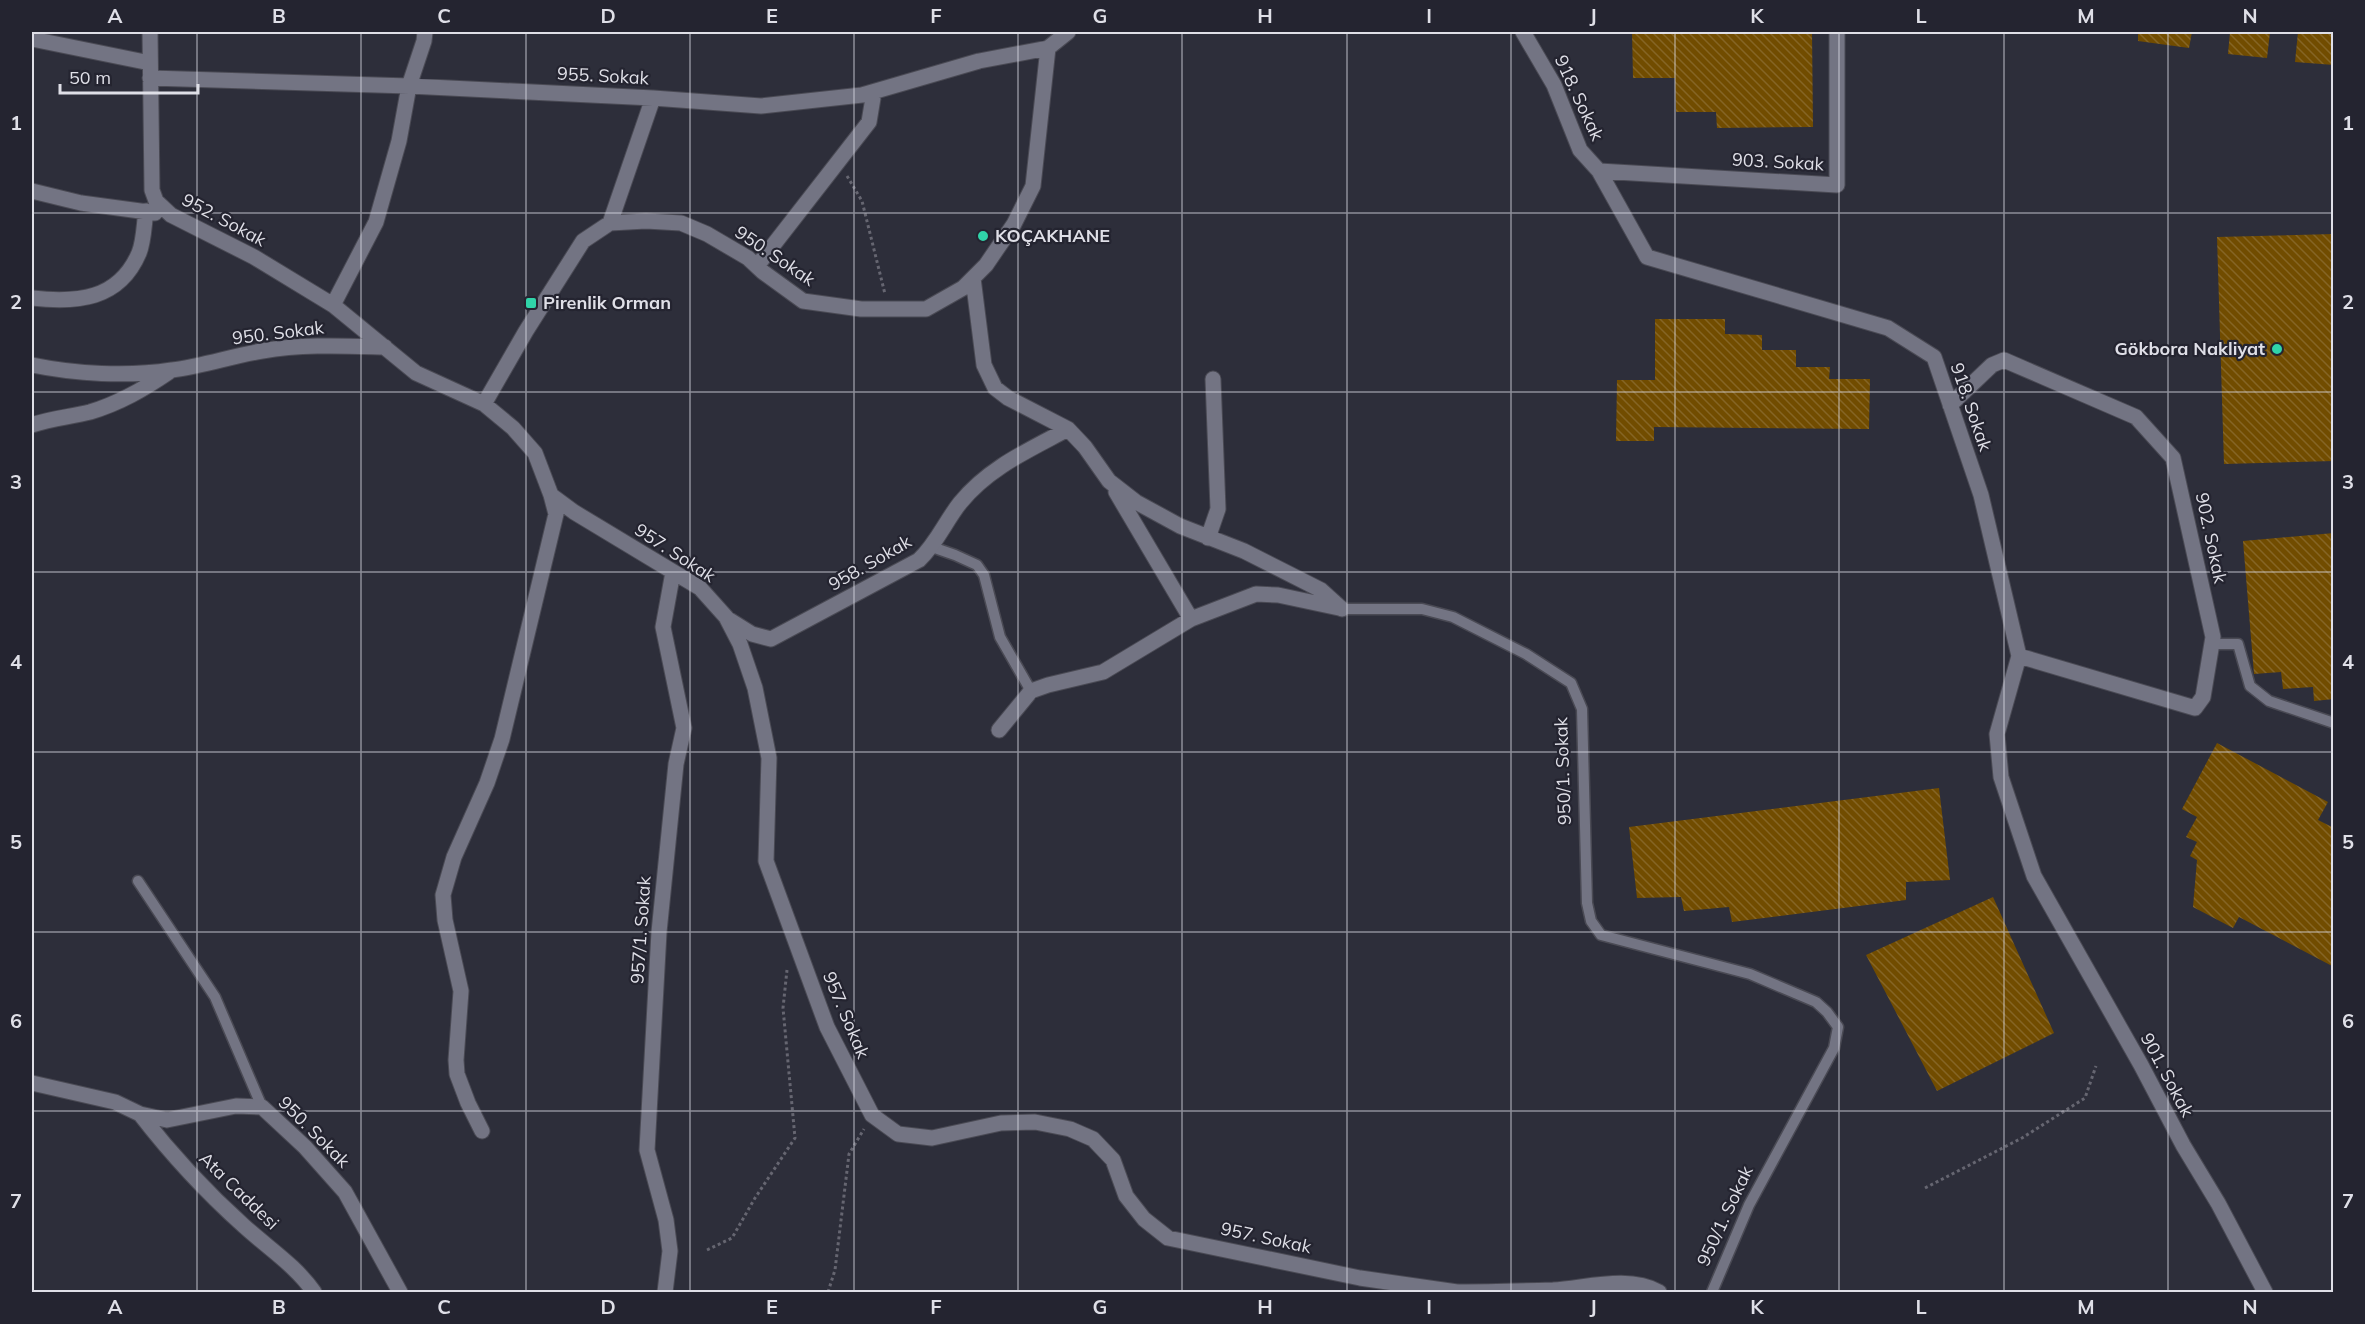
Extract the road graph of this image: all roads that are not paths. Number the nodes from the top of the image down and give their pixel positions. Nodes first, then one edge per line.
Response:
1 (150, 32) edge
2 (425, 32) edge
3 (1068, 32) edge
4 (1523, 32) edge
5 (1837, 32) edge
6 (32, 39) edge
7 (1048, 48) junction
8 (150, 70) junction
9 (409, 86) junction
10 (874, 92) junction
11 (653, 98) junction
12 (1599, 171) junction
13 (32, 191) edge
14 (146, 211) junction
15 (171, 215) junction
16 (610, 223) junction
17 (757, 266) junction
18 (973, 278) junction
19 (32, 298) edge
20 (333, 305) junction
21 (385, 347) junction
22 (32, 365) edge
23 (172, 370) junction
24 (1213, 379) dead end
25 (484, 404) junction
26 (1950, 405) junction
27 (32, 425) edge
28 (1068, 429) junction
29 (1109, 481) junction
30 (551, 495) junction
31 (1208, 538) junction
32 (933, 548) junction
33 (673, 572) junction
34 (1342, 609) junction
35 (726, 617) junction
36 (1191, 619) junction
37 (2211, 644) junction
38 (2019, 656) junction
39 (1031, 692) junction
40 (2334, 723) edge
41 (999, 730) dead end
42 (2034, 876) joint
43 (138, 881) dead end
44 (32, 1083) edge
45 (262, 1107) junction
46 (140, 1114) junction
47 (482, 1131) dead end
48 (314, 1293) edge
49 (400, 1293) edge
50 (665, 1293) edge
51 (1458, 1293) edge
52 (1659, 1293) edge
53 (1712, 1293) edge
54 (2265, 1293) edge

1 - 8 street, 952. Sokak
2 - 9 street
3 - 7 street
4 - 12 street, 918. Sokak
5 - 12 street, 903. Sokak
6 - 8 street, 955. Sokak
7 - 10 street, 955. Sokak
7 - 18 street, 950. Sokak
8 - 9 street, 955. Sokak
8 - 15 street, 952. Sokak
9 - 11 street, 955. Sokak
9 - 20 street
10 - 11 street, 955. Sokak
10 - 17 street
11 - 16 street
12 - 26 street, 918. Sokak
13 - 14 street
14 - 15 street
14 - 19 street
15 - 20 street, 952. Sokak
16 - 17 street, 950. Sokak
16 - 25 street
17 - 18 street, 950. Sokak
18 - 28 street
20 - 21 street, 952. Sokak
21 - 23 street, 950. Sokak
21 - 25 street
22 - 23 street, 950. Sokak
23 - 27 street
24 - 31 street
25 - 30 street
26 - 37 street, 902. Sokak
26 - 38 street, 918. Sokak
28 - 29 street
28 - 32 street, 958. Sokak
29 - 31 street
29 - 36 street
30 - 33 street, 957. Sokak
30 - 47 street
31 - 34 street
32 - 35 street, 958. Sokak
32 - 39 lane
33 - 35 street, 957. Sokak
33 - 50 street, 957/1. Sokak
34 - 36 street
34 - 53 lane, 950/1. Sokak
35 - 51 street, 957. Sokak
36 - 39 street
37 - 38 street, 902. Sokak
37 - 40 lane
38 - 42 street, 918. Sokak
39 - 41 street
42 - 54 street, 901. Sokak
43 - 45 lane
44 - 46 street
45 - 46 street, 950. Sokak
45 - 49 street, 950. Sokak
46 - 48 street, Ata Caddesi
51 - 52 street, 957. Sokak

